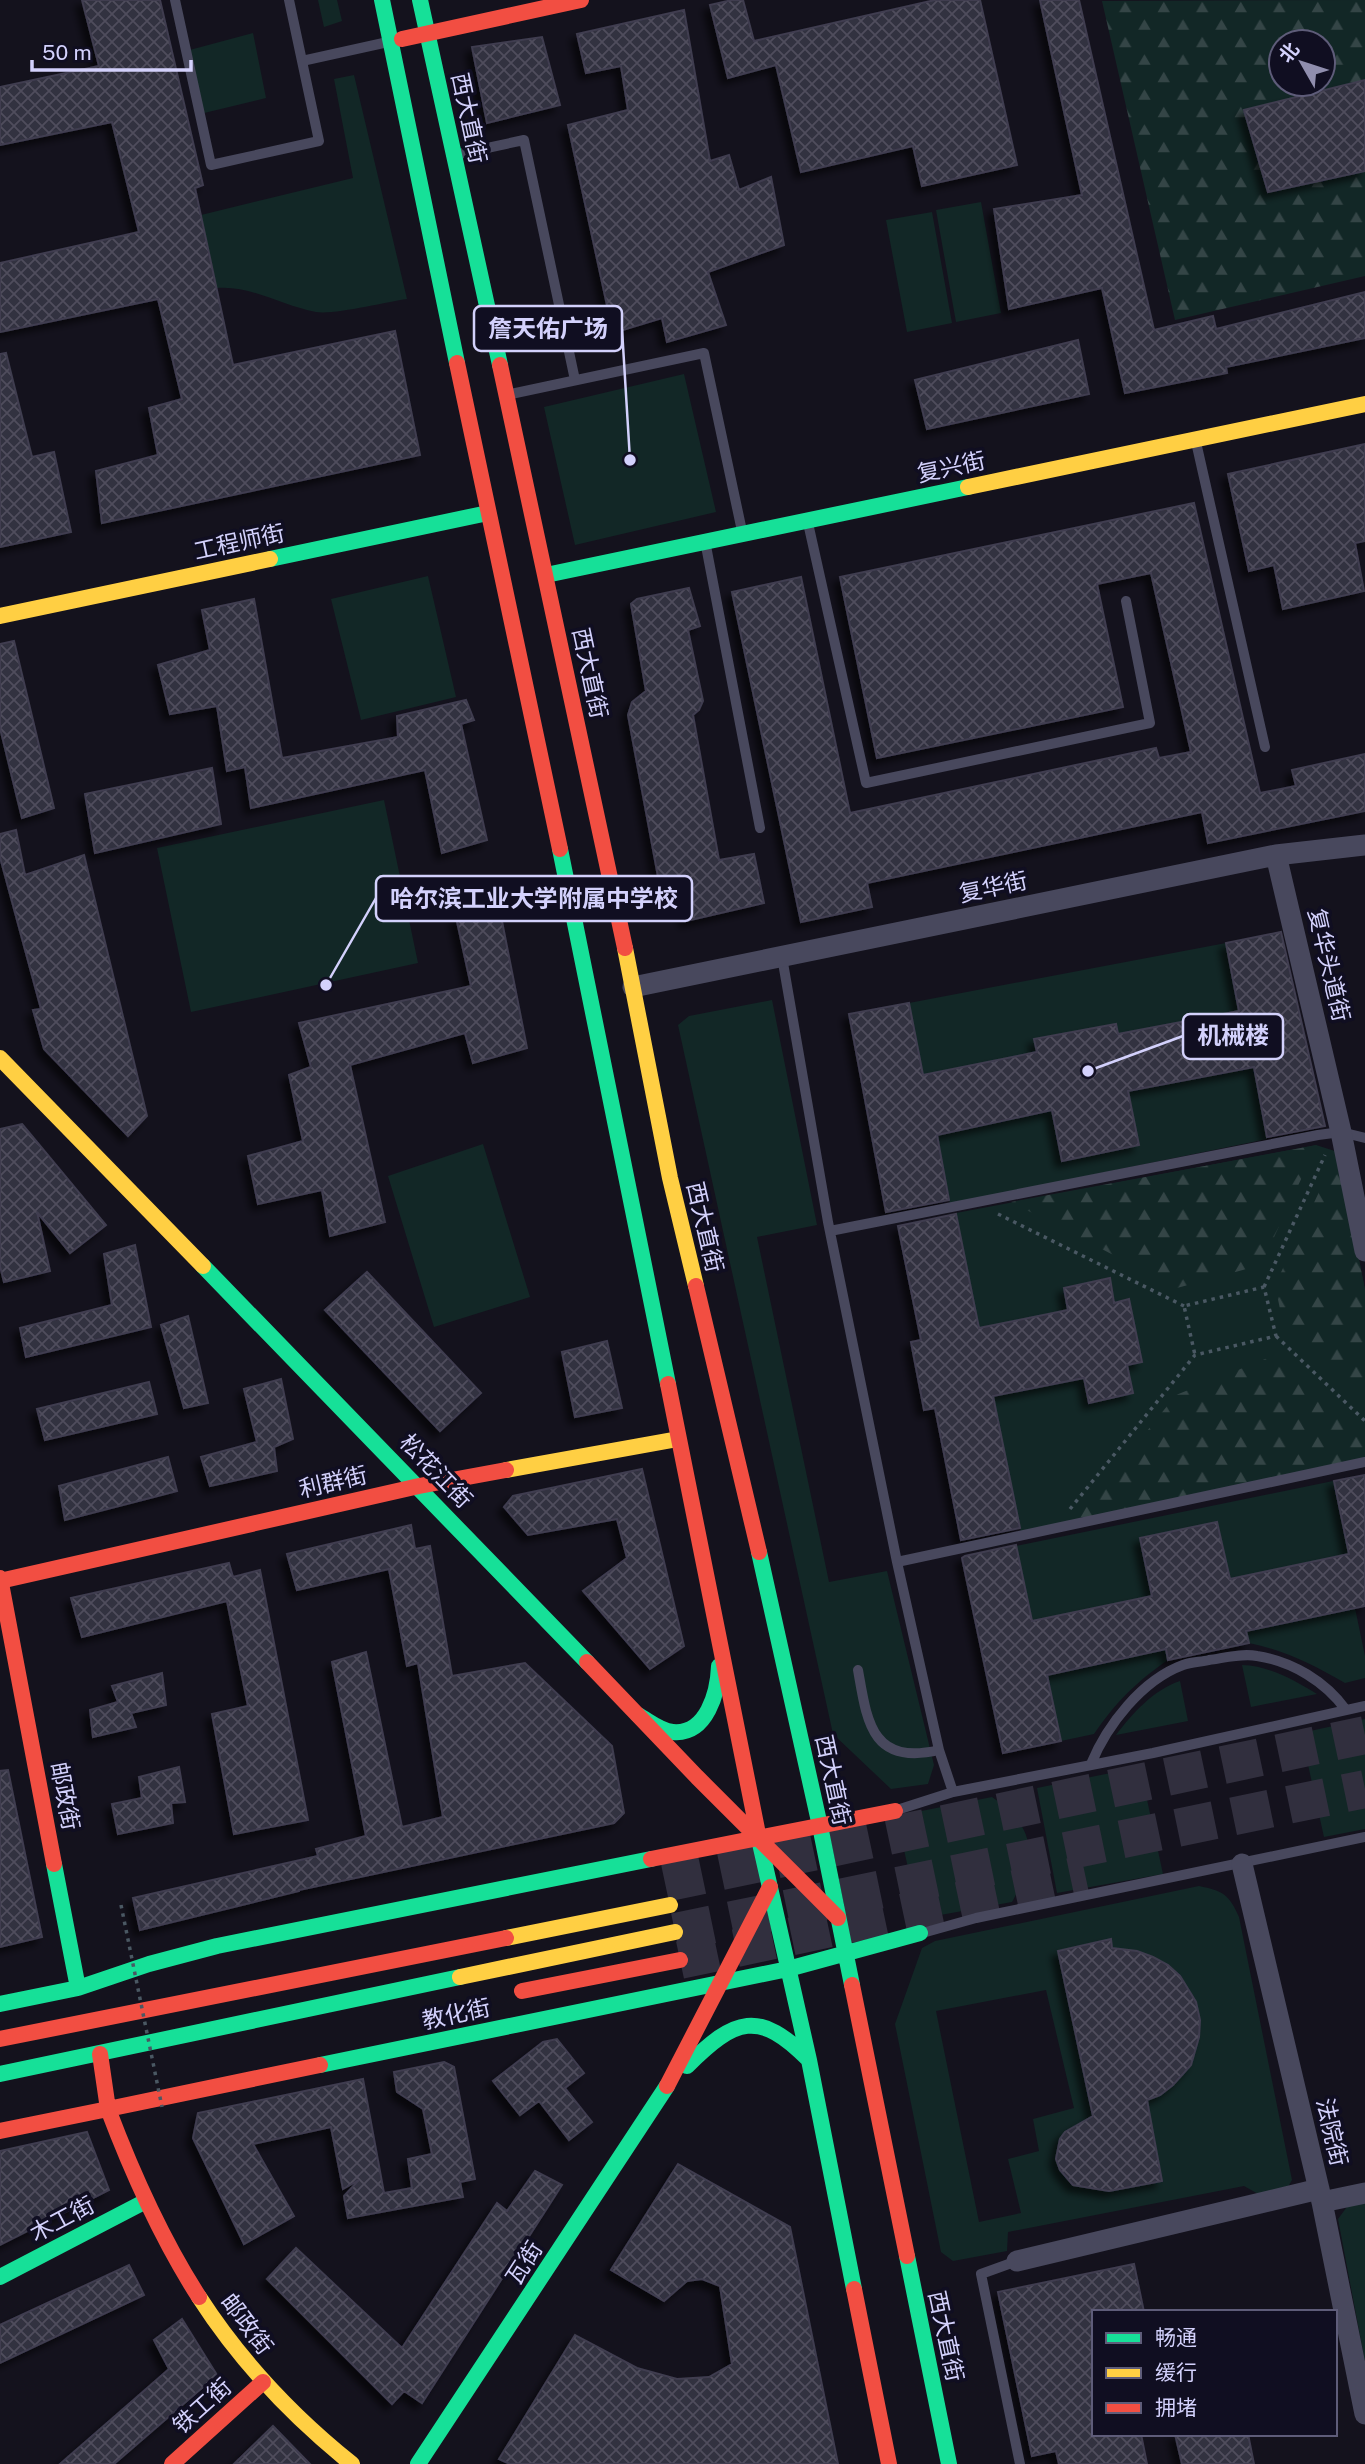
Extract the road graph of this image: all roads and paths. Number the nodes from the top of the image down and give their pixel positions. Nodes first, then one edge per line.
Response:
1 (175, 0) edge
2 (289, 0) edge
3 (382, 0) edge
4 (420, 0) edge
5 (581, 0) edge
6 (550, 3) edge
7 (427, 34) junction
8 (390, 42) junction
9 (302, 61) junction
10 (454, 155) junction
11 (575, 380) junction
12 (507, 395) junction
13 (1365, 404) edge
14 (1195, 440) junction
15 (488, 513) junction
16 (808, 520) junction
17 (742, 534) junction
18 (705, 542) junction
19 (546, 575) junction
20 (1126, 601) dead end
21 (0, 616) edge
22 (1265, 747) dead end
23 (760, 828) dead end
24 (1365, 845) edge
25 (1276, 855) junction
26 (782, 957) junction
27 (633, 987) junction
28 (0, 1058) edge
29 (1341, 1132) junction
30 (1365, 1138) edge
31 (978, 1204) junction
32 (830, 1231) junction
33 (1365, 1251) edge
34 (1264, 1287) junction
35 (1184, 1306) junction
36 (1276, 1336) junction
37 (1195, 1355) junction
38 (1365, 1420) edge
39 (678, 1439) junction
40 (1365, 1462) edge
41 (419, 1486) junction
42 (1054, 1530) junction
43 (897, 1562) junction
44 (0, 1580) edge
45 (716, 1624) junction
46 (858, 1670) dead end
47 (1365, 1706) edge
48 (1346, 1710) junction
49 (638, 1715) junction
50 (939, 1750) junction
51 (1091, 1764) junction
52 (953, 1792) junction
53 (895, 1811) joint
54 (820, 1826) junction
55 (759, 1838) junction
56 (1365, 1838) edge
57 (1242, 1864) junction
58 (770, 1887) junction
59 (121, 1905) dead end
60 (670, 1905) dead end
61 (838, 1918) junction
62 (675, 1932) tunnel mouth
63 (920, 1933) joint
64 (845, 1954) junction
65 (680, 1960) tunnel mouth
66 (788, 1969) junction
67 (722, 1983) junction
68 (126, 1989) dead end
69 (505, 1994) dead end
70 (0, 2004) edge
71 (82, 2005) junction
72 (0, 2039) edge
73 (100, 2054) junction
74 (809, 2060) junction
75 (0, 2074) edge
76 (667, 2087) junction
77 (162, 2107) dead end
78 (108, 2109) junction
79 (0, 2131) edge
80 (1365, 2193) edge
81 (1321, 2195) junction
82 (146, 2201) junction
83 (1017, 2261) joint
84 (0, 2277) edge
85 (263, 2382) junction
86 (1365, 2413) edge
87 (172, 2464) edge
88 (352, 2464) edge
89 (418, 2464) edge
90 (889, 2464) edge
91 (949, 2464) edge
92 (1020, 2464) edge

1 - 9 lane
2 - 9 lane
3 - 8 main road
4 - 7 main road, 西大直街
5 - 6 main road
6 - 7 main road
7 - 8 main road
7 - 10 main road, 西大直街
8 - 9 lane
8 - 15 main road
10 - 11 lane
10 - 12 main road, 西大直街
11 - 12 lane
11 - 17 lane
12 - 19 main road, 西大直街
13 - 14 main road, 复兴街
14 - 16 main road, 复兴街
14 - 22 lane
15 - 21 main road, 工程师街
15 - 39 main road
16 - 17 main road, 复兴街
16 - 20 lane
17 - 18 main road, 复兴街
18 - 19 main road, 复兴街
18 - 23 lane
19 - 27 main road, 西大直街
24 - 25 street, 复华街
25 - 26 street, 复华街
25 - 29 street, 复华头道街
26 - 27 street, 复华街
26 - 32 lane
27 - 54 main road, 西大直街
28 - 41 main road, 松花江街
29 - 30 lane
29 - 31 lane
29 - 33 street, 复华头道街
29 - 34 path
31 - 32 lane
31 - 35 path
32 - 43 lane
34 - 35 path
34 - 36 path
35 - 37 path
36 - 37 path
36 - 38 path
37 - 42 path
39 - 41 main road, 利群街
39 - 45 main road
40 - 42 lane
41 - 44 main road, 利群街
41 - 49 main road, 松花江街
42 - 43 lane
43 - 50 lane
44 - 71 main road, 邮政街
45 - 49 main road
45 - 55 main road
46 - 50 lane
47 - 48 lane
48 - 51 lane
48 - 51 lane
49 - 55 main road, 松花江街
50 - 52 lane
51 - 52 lane
52 - 53 lane
53 - 54 main road
54 - 55 main road
54 - 61 main road, 西大直街
55 - 58 main road
55 - 61 main road, 松花江街
55 - 71 main road
56 - 57 lane
57 - 63 lane
57 - 81 street, 法院街
58 - 66 main road
58 - 67 main road
59 - 77 path, bridge
60 - 71 main road
61 - 64 main road, 西大直街
62 - 73 main road, 教化街
63 - 64 main road, 教化街
64 - 66 main road, 教化街
64 - 91 main road, 西大直街
65 - 69 main road, 教化街
66 - 67 main road, 教化街
66 - 74 main road
67 - 76 main road
67 - 78 main road, 教化街
68 - 71 main road
70 - 71 main road
71 - 72 main road
73 - 75 main road, 教化街
73 - 78 main road, 邮政街
74 - 76 main road
74 - 90 main road
76 - 89 main road, 瓦街
78 - 79 main road, 教化街
78 - 82 main road, 邮政街
80 - 81 street
81 - 83 street
81 - 86 street, 法院街
82 - 84 main road, 木工街
82 - 85 main road, 邮政街
83 - 92 lane
85 - 87 main road, 铁工街
85 - 88 main road, 邮政街

